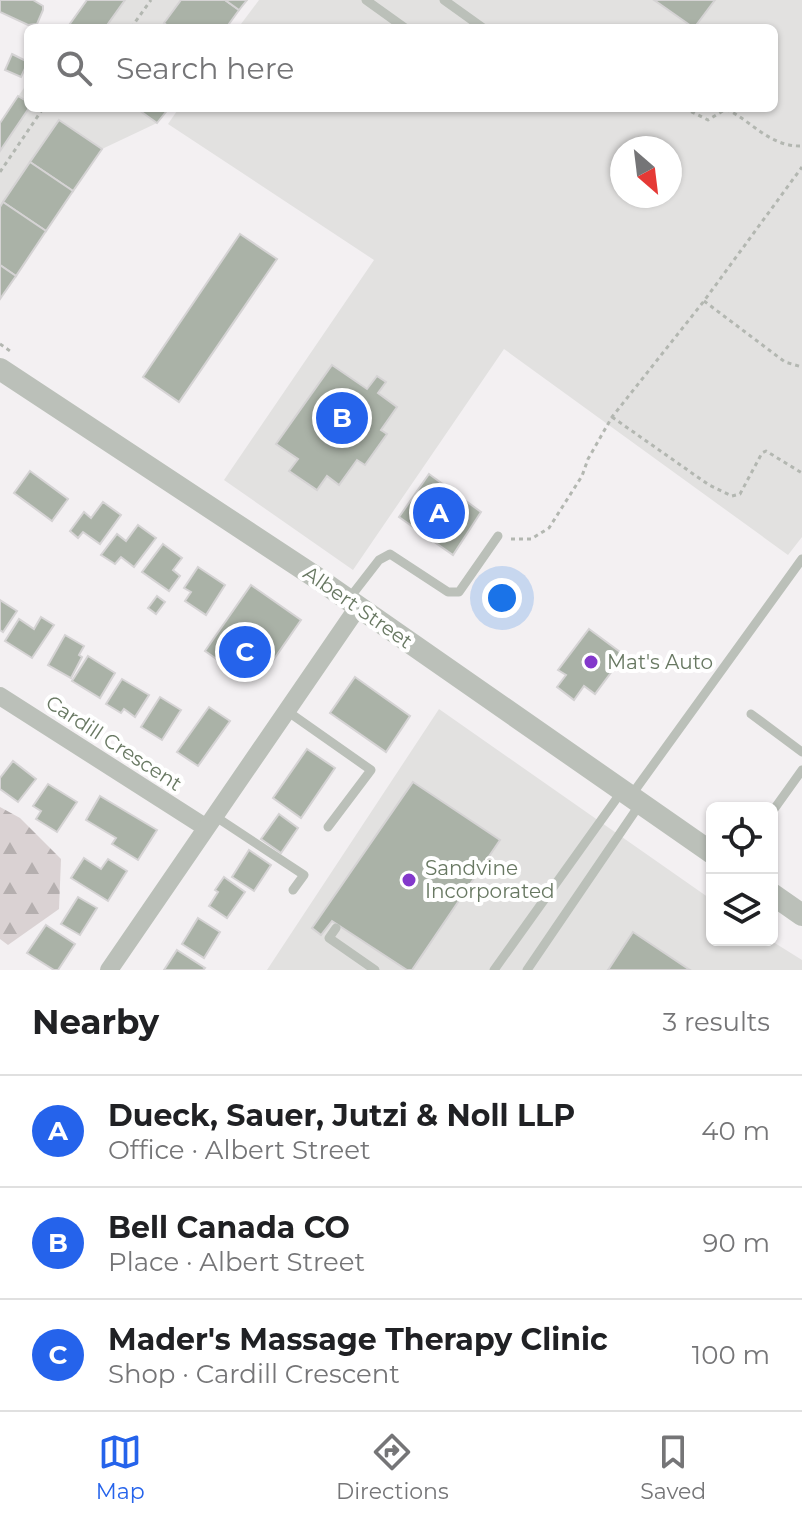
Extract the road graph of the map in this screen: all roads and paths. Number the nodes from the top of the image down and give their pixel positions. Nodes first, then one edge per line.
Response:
1 (151, 0) edge
2 (366, 0) edge
3 (444, 0) edge
4 (134, 24) edge
5 (399, 24) edge
6 (477, 24) edge
7 (41, 112) edge
8 (692, 112) edge
9 (721, 112) edge
10 (731, 112) edge
11 (802, 146) edge
12 (802, 167) edge
13 (0, 172) edge
14 (704, 301) junction
15 (802, 367) edge
16 (0, 369) edge
17 (612, 417) junction
18 (802, 473) edge
19 (498, 536) joint
20 (802, 559) edge
21 (353, 603) junction
22 (0, 696) edge
23 (287, 711) junction
24 (751, 714) dead end
25 (802, 752) edge
26 (802, 770) edge
27 (631, 797) junction
28 (778, 804) edge
29 (209, 821) junction
30 (328, 827) dead end
31 (706, 849) edge
32 (293, 890) dead end
33 (778, 898) edge
34 (802, 915) edge
35 (336, 928) dead end
36 (109, 970) edge
37 (375, 970) edge
38 (494, 970) edge
39 (527, 970) edge

1 - 4 path
2 - 5 lane
3 - 6 lane
7 - 13 path
8 - 9 path
10 - 11 path
12 - 14 path
14 - 15 path
14 - 17 path
16 - 21 street, Albert Street
17 - 18 path
17 - 19 path
19 - 21 lane
20 - 27 lane
21 - 23 street
21 - 27 street, Albert Street
22 - 29 street, Cardill Crescent
23 - 29 street
23 - 30 lane
24 - 25 lane
26 - 28 lane
27 - 31 street, Albert Street
27 - 38 lane
27 - 39 lane
29 - 32 lane
29 - 36 street
33 - 34 street
35 - 37 lane

